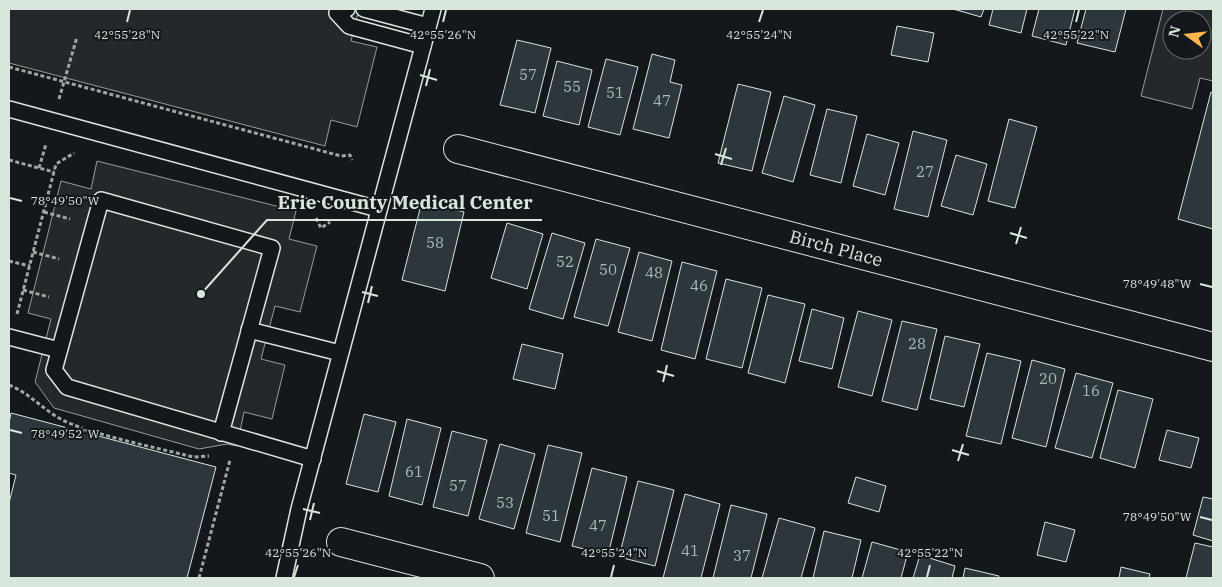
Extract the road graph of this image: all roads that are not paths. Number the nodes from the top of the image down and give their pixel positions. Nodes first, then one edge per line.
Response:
1 (364, 9) edge
2 (433, 9) edge
3 (342, 11) edge
4 (428, 26) junction
5 (423, 46) junction
6 (9, 109) edge
7 (458, 149) dead end
8 (378, 209) junction
9 (249, 330) junction
10 (9, 336) edge
11 (1213, 347) edge
12 (59, 350) junction
13 (340, 353) junction
14 (220, 433) junction
15 (313, 459) junction
16 (341, 542) dead end
17 (284, 578) edge
18 (480, 578) edge

1 - 4 lane
2 - 4 lane
3 - 5 lane
4 - 5 lane
5 - 8 lane
6 - 8 lane
7 - 11 street, Birch Place
8 - 13 lane
9 - 12 lane
9 - 13 lane
9 - 14 lane
10 - 12 lane
12 - 14 lane
13 - 15 lane
14 - 15 lane
15 - 17 lane
16 - 18 street

